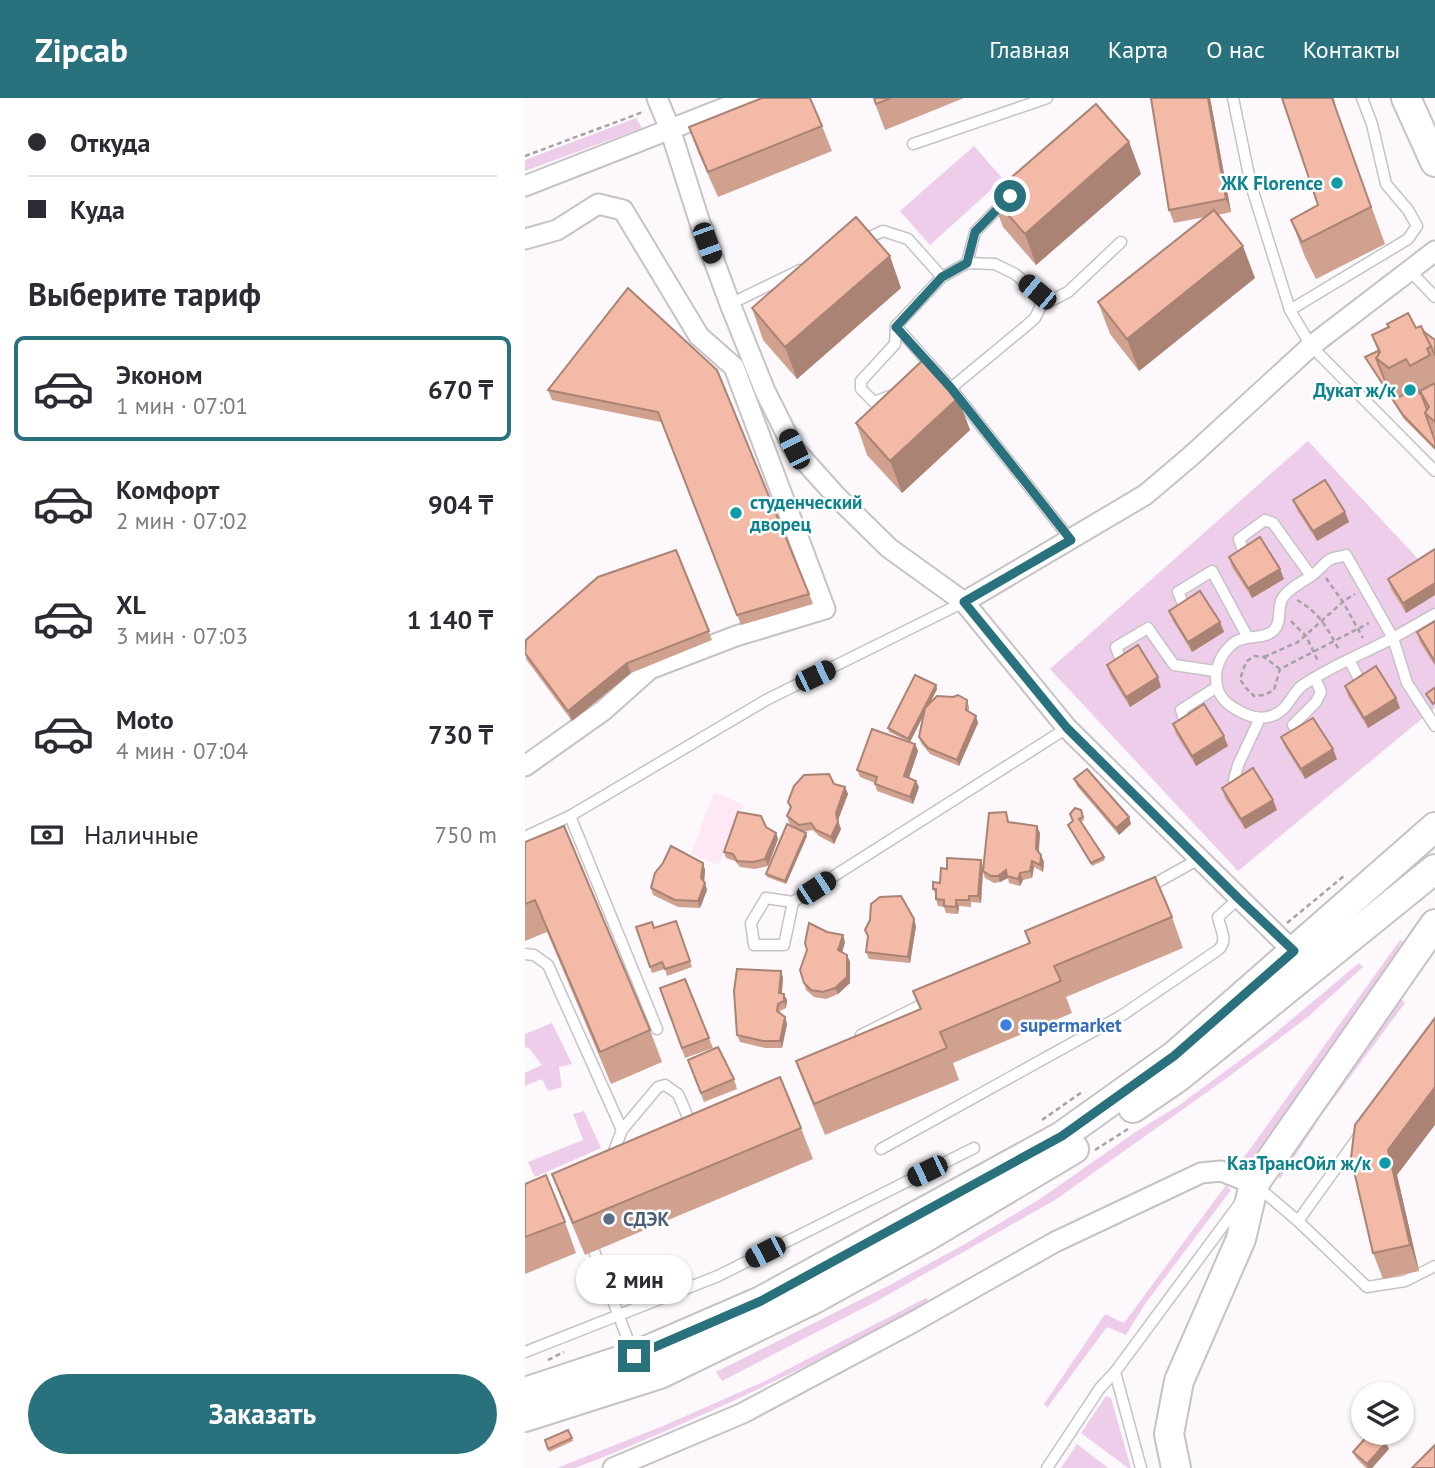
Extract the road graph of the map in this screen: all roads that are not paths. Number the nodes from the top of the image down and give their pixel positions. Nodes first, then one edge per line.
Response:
1 (750, 98) edge
2 (1047, 98) edge
3 (1233, 98) edge
4 (1362, 98) edge
5 (1406, 98) edge
6 (651, 104) edge
7 (670, 129) junction
8 (913, 144) dead end
9 (1435, 162) edge
10 (525, 186) edge
11 (1010, 196) edge
12 (525, 237) edge
13 (1121, 242) dead end
14 (848, 248) edge
15 (1435, 251) edge
16 (967, 263) junction
17 (812, 265) edge
18 (1411, 271) junction
19 (942, 277) junction
20 (1435, 297) edge
21 (730, 304) junction
22 (1041, 306) junction
23 (1290, 310) junction
24 (896, 327) junction
25 (1311, 346) junction
26 (925, 360) junction
27 (917, 369) edge
28 (902, 387) edge
29 (951, 388) junction
30 (1435, 471) edge
31 (1071, 540) junction
32 (1243, 550) edge
33 (1315, 573) junction
34 (964, 602) junction
35 (1184, 606) edge
36 (1435, 614) edge
37 (1247, 636) junction
38 (1392, 638) junction
39 (1120, 659) edge
40 (1347, 662) junction
41 (1215, 671) junction
42 (1319, 676) junction
43 (1358, 677) edge
44 (1217, 687) junction
45 (1260, 718) junction
46 (1185, 721) edge
47 (1435, 726) edge
48 (1067, 728) junction
49 (1297, 730) edge
50 (525, 766) edge
51 (1234, 780) edge
52 (570, 816) junction
53 (1435, 827) edge
54 (525, 837) edge
55 (1408, 853) junction
56 (1199, 859) junction
57 (1431, 872) edge
58 (1141, 891) edge
59 (1238, 898) junction
60 (793, 902) junction
61 (1430, 930) edge
62 (525, 954) edge
63 (1302, 961) junction
64 (943, 993) edge
65 (657, 1029) dead end
66 (856, 1038) edge
67 (705, 1125) edge
68 (622, 1130) junction
69 (693, 1130) junction
70 (1362, 1132) edge
71 (681, 1135) edge
72 (974, 1148) dead end
73 (881, 1149) dead end
74 (621, 1159) edge
75 (1254, 1184) junction
76 (1298, 1220) junction
77 (594, 1251) edge
78 (1435, 1266) edge
79 (618, 1316) junction
80 (525, 1352) edge
81 (634, 1356) junction
82 (1115, 1371) junction
83 (525, 1392) edge
84 (525, 1417) edge
85 (613, 1468) edge
86 (1047, 1468) edge
87 (1141, 1468) edge
88 (1176, 1468) edge

1 - 7 street
2 - 8 lane
3 - 23 lane
4 - 23 lane
5 - 9 main road
6 - 7 street
7 - 10 street
7 - 21 street
11 - 16 lane
12 - 50 street
13 - 22 lane
14 - 19 lane
15 - 18 street
16 - 19 lane
16 - 22 lane
17 - 21 lane
18 - 20 lane
18 - 25 street
19 - 24 lane
21 - 34 street
22 - 29 lane
23 - 25 lane
24 - 26 lane
24 - 28 lane
25 - 30 lane
25 - 31 street
26 - 27 lane
26 - 29 lane
29 - 31 lane
31 - 34 street
32 - 33 lane
33 - 37 lane
33 - 38 lane
34 - 48 street
34 - 52 lane
35 - 37 lane
36 - 38 lane
37 - 41 lane
38 - 40 lane
38 - 47 lane
39 - 41 lane
40 - 42 lane
40 - 43 lane
41 - 44 lane
42 - 45 lane
42 - 49 lane
44 - 45 lane
44 - 46 lane
45 - 51 lane
48 - 56 street
48 - 60 lane
52 - 54 lane
52 - 65 lane
53 - 55 main road
55 - 57 main road
55 - 63 main road
56 - 58 lane
56 - 59 street
57 - 61 main road
57 - 63 main road
59 - 63 street
59 - 73 lane
60 - 60 lane
61 - 75 main road
62 - 68 lane
63 - 81 main road
63 - 84 main road
64 - 66 lane
67 - 69 lane
68 - 69 lane
68 - 74 lane
69 - 71 lane
70 - 76 lane
72 - 79 lane
75 - 76 lane
75 - 82 lane
75 - 85 street
75 - 88 main road
76 - 78 lane
77 - 79 lane
79 - 80 lane
79 - 81 lane
81 - 83 main road
82 - 86 lane
82 - 87 lane

